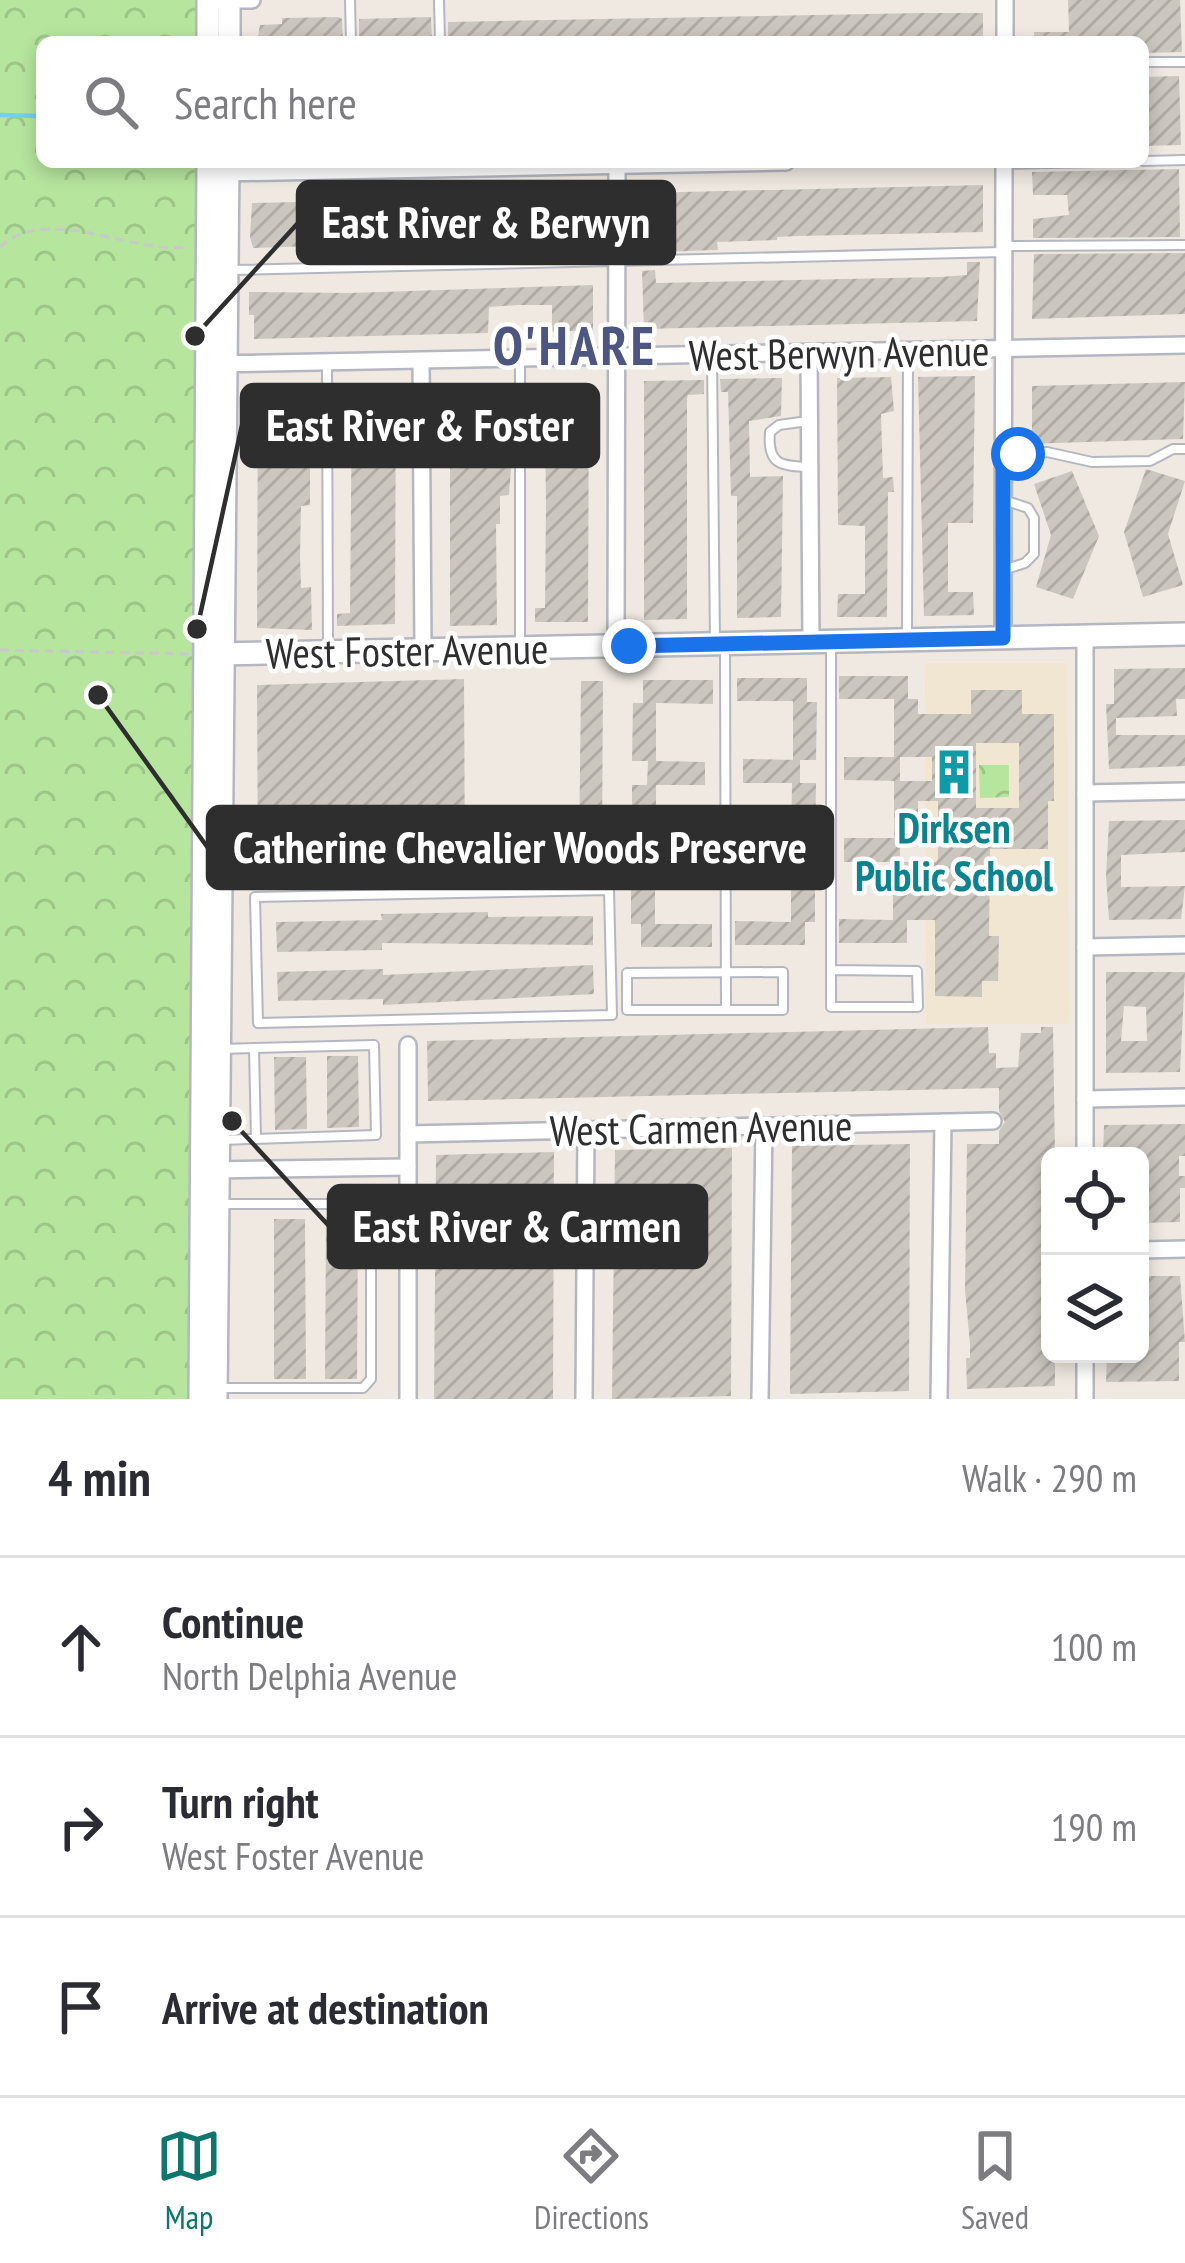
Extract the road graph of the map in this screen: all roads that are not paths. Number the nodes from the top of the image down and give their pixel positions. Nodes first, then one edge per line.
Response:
1 (208, 0) edge
2 (229, 0) edge
3 (252, 0) edge
4 (350, 0) edge
5 (440, 0) edge
6 (1005, 0) edge
7 (208, 36) edge
8 (229, 36) edge
9 (351, 36) edge
10 (440, 36) edge
11 (1004, 36) edge
12 (1149, 62) edge
13 (1185, 62) edge
14 (1185, 160) edge
15 (1149, 161) edge
16 (218, 168) edge
17 (617, 168) edge
18 (1004, 168) edge
19 (1185, 244) edge
20 (1004, 249) junction
21 (617, 261) junction
22 (217, 271) junction
23 (1185, 346) edge
24 (1004, 350) junction
25 (908, 351) junction
26 (809, 354) junction
27 (712, 356) junction
28 (617, 358) junction
29 (520, 360) junction
30 (422, 362) junction
31 (217, 364) junction
32 (327, 364) junction
33 (809, 421) junction
34 (1185, 449) edge
35 (1003, 453) junction
36 (810, 467) junction
37 (1003, 500) junction
38 (1003, 570) junction
39 (1185, 634) edge
40 (1085, 636) junction
41 (1003, 638) junction
42 (907, 640) junction
43 (821, 642) junction
44 (720, 644) junction
45 (616, 646) junction
46 (520, 649) junction
47 (423, 650) junction
48 (328, 652) junction
49 (208, 654) junction
50 (1185, 791) edge
51 (1085, 793) junction
52 (1185, 945) edge
53 (1085, 947) junction
54 (831, 970) junction
55 (726, 973) junction
56 (726, 1010) junction
57 (258, 1023) joint
58 (408, 1045) dead end
59 (254, 1048) junction
60 (211, 1050) junction
61 (1185, 1097) edge
62 (1085, 1099) junction
63 (994, 1121) dead end
64 (943, 1123) junction
65 (764, 1126) junction
66 (586, 1130) junction
67 (408, 1134) junction
68 (256, 1138) junction
69 (210, 1140) junction
70 (1085, 1147) edge
71 (408, 1166) junction
72 (210, 1170) junction
73 (210, 1204) junction
74 (1185, 1249) edge
75 (1149, 1250) edge
76 (1085, 1363) edge
77 (208, 1393) edge
78 (408, 1399) edge
79 (584, 1399) edge
80 (760, 1399) edge
81 (939, 1399) edge
82 (1085, 1399) edge

1 - 2 street
1 - 7 main road
2 - 3 street
2 - 8 main road
4 - 9 lane
5 - 10 lane
6 - 11 street
12 - 13 lane
14 - 15 lane
16 - 22 main road
17 - 21 street
18 - 20 street
19 - 20 lane
20 - 21 lane
20 - 24 street
21 - 22 lane
21 - 28 street
22 - 31 main road
23 - 24 street, West Berwyn Avenue
24 - 25 street, West Berwyn Avenue
24 - 35 street
25 - 26 street, West Berwyn Avenue
25 - 42 lane
26 - 27 street, West Berwyn Avenue
26 - 33 street
27 - 28 street, West Berwyn Avenue
27 - 44 lane
28 - 29 street, West Berwyn Avenue
28 - 45 street
29 - 30 street, West Berwyn Avenue
29 - 46 lane
30 - 32 street, West Berwyn Avenue
30 - 47 street
31 - 32 street, West Berwyn Avenue
31 - 49 main road
32 - 48 lane
33 - 36 street
33 - 36 lane
34 - 35 lane
35 - 37 street
36 - 43 street
37 - 38 street
37 - 38 lane
38 - 41 street
39 - 40 main road, West Foster Avenue
40 - 41 main road, West Foster Avenue
40 - 51 street
41 - 42 main road, West Foster Avenue
42 - 43 main road, West Foster Avenue
43 - 44 main road, West Foster Avenue
43 - 54 lane
44 - 45 main road, West Foster Avenue
44 - 55 lane
45 - 46 main road, West Foster Avenue
46 - 47 main road, West Foster Avenue
47 - 48 main road, West Foster Avenue
48 - 49 main road, West Foster Avenue
49 - 60 main road
50 - 51 street
51 - 53 street
52 - 53 street
53 - 62 street
54 - 54 lane
55 - 56 lane
55 - 56 lane
55 - 56 lane
57 - 57 lane
58 - 67 street
59 - 60 lane
59 - 68 lane
59 - 68 lane
60 - 69 main road
61 - 62 street
62 - 70 street
63 - 64 street, West Carmen Avenue
64 - 65 street, West Carmen Avenue
64 - 81 street
65 - 66 street, West Carmen Avenue
65 - 80 street
66 - 67 street, West Carmen Avenue
66 - 79 street
67 - 71 street
68 - 69 lane
69 - 72 main road
71 - 72 street
71 - 78 street
72 - 73 main road
73 - 77 main road
73 - 77 lane
74 - 75 street
76 - 82 street

